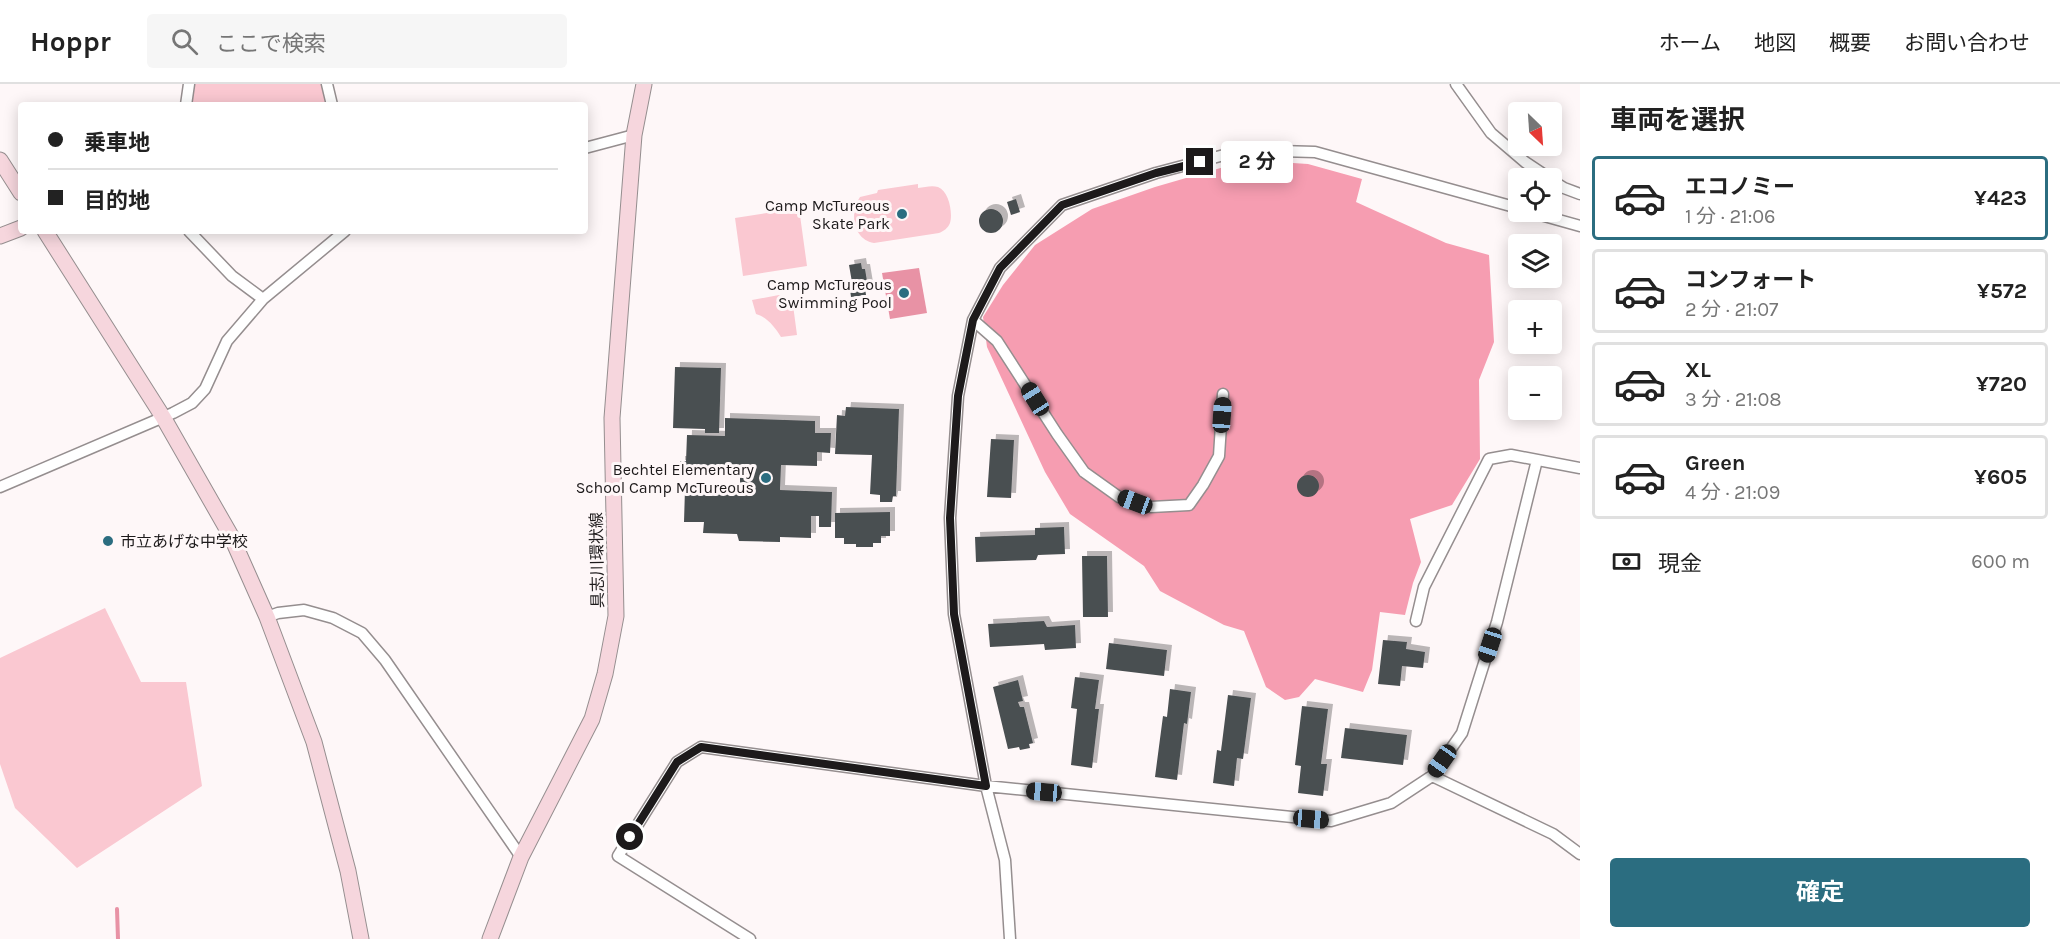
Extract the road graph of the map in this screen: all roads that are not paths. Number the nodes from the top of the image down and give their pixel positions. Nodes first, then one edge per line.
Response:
1 (189, 84) edge
2 (327, 84) edge
3 (644, 84) edge
4 (1456, 84) edge
5 (186, 102) edge
6 (331, 102) edge
7 (634, 135) junction
8 (588, 147) edge
9 (0, 160) edge
10 (1534, 168) edge
11 (1562, 187) edge
12 (18, 188) edge
13 (1580, 194) edge
14 (1508, 205) edge
15 (1562, 221) edge
16 (1580, 226) edge
17 (18, 229) edge
18 (47, 234) edge
19 (192, 234) edge
20 (341, 234) edge
21 (0, 236) edge
22 (263, 299) junction
23 (973, 320) junction
24 (1223, 394) dead end
25 (163, 417) junction
26 (1537, 460) junction
27 (1580, 468) edge
28 (0, 487) edge
29 (267, 617) junction
30 (1416, 621) dead end
31 (1432, 776) junction
32 (986, 786) junction
33 (1580, 854) edge
34 (521, 857) junction
35 (361, 939) edge
36 (490, 939) edge
37 (750, 939) edge
38 (1010, 939) edge

1 - 5 street
2 - 6 street
3 - 7 main road, 具志川環状線
4 - 10 street
7 - 8 street
7 - 34 main road, 具志川環状線
9 - 12 main road
11 - 13 street
14 - 23 street
15 - 16 street
17 - 21 main road
18 - 25 main road
19 - 22 street
20 - 22 street
22 - 25 street
23 - 24 street
23 - 32 street
25 - 28 street
25 - 29 main road
26 - 27 street
26 - 30 street
26 - 31 street
29 - 34 street
29 - 35 main road
31 - 32 street
31 - 33 street
32 - 37 street
32 - 38 street
34 - 36 main road, 具志川環状線

